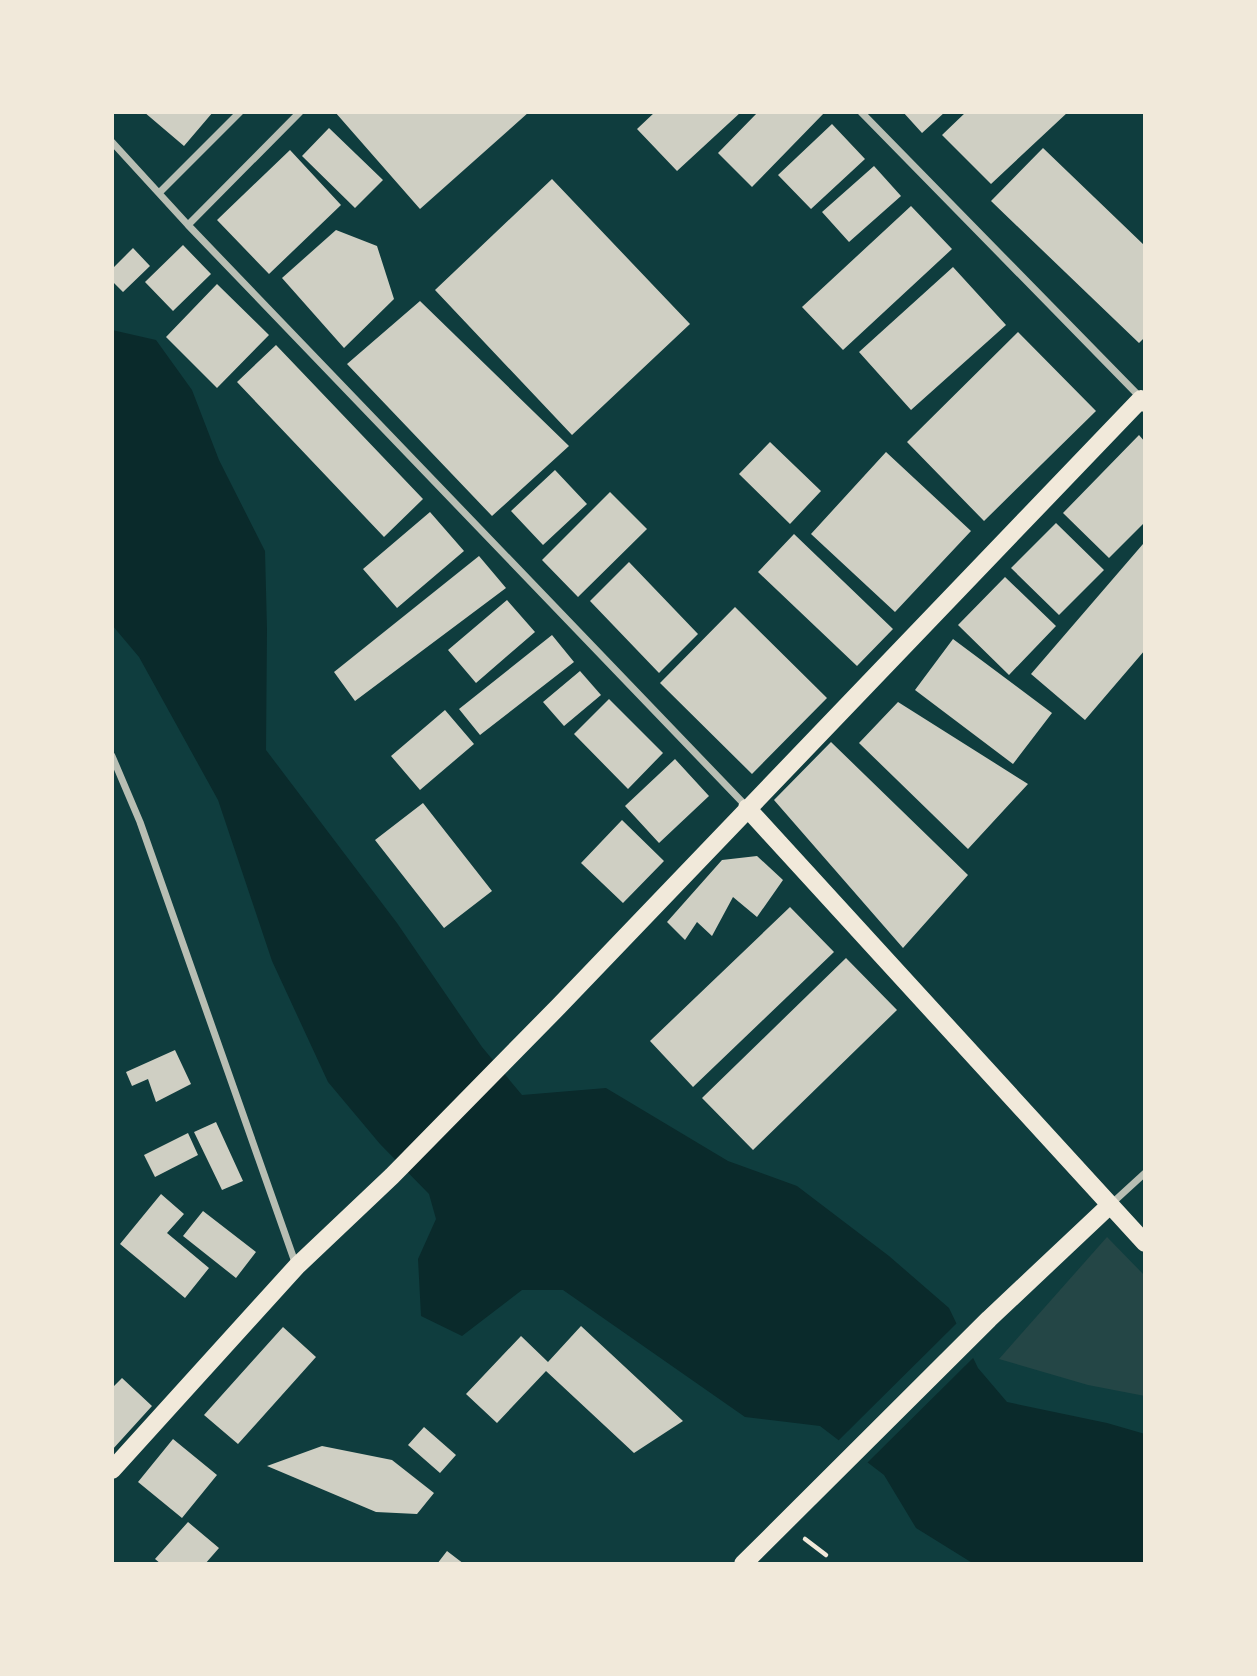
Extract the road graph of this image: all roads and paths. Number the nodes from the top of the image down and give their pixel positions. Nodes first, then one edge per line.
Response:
1 (240, 112) edge
2 (300, 112) edge
3 (860, 112) edge
4 (112, 142) edge
5 (159, 193) junction
6 (188, 225) junction
7 (1144, 398) edge
8 (112, 756) edge
9 (747, 808) junction
10 (1145, 1173) edge
11 (1110, 1205) junction
12 (1145, 1242) edge
13 (297, 1266) junction
14 (112, 1470) edge
15 (743, 1564) edge

1 - 5 street
2 - 6 street
3 - 7 street
4 - 5 street
5 - 6 street
6 - 9 street
7 - 9 main road
8 - 13 street
9 - 11 main road
9 - 13 main road
10 - 11 street
11 - 12 main road
11 - 15 main road
13 - 14 main road

